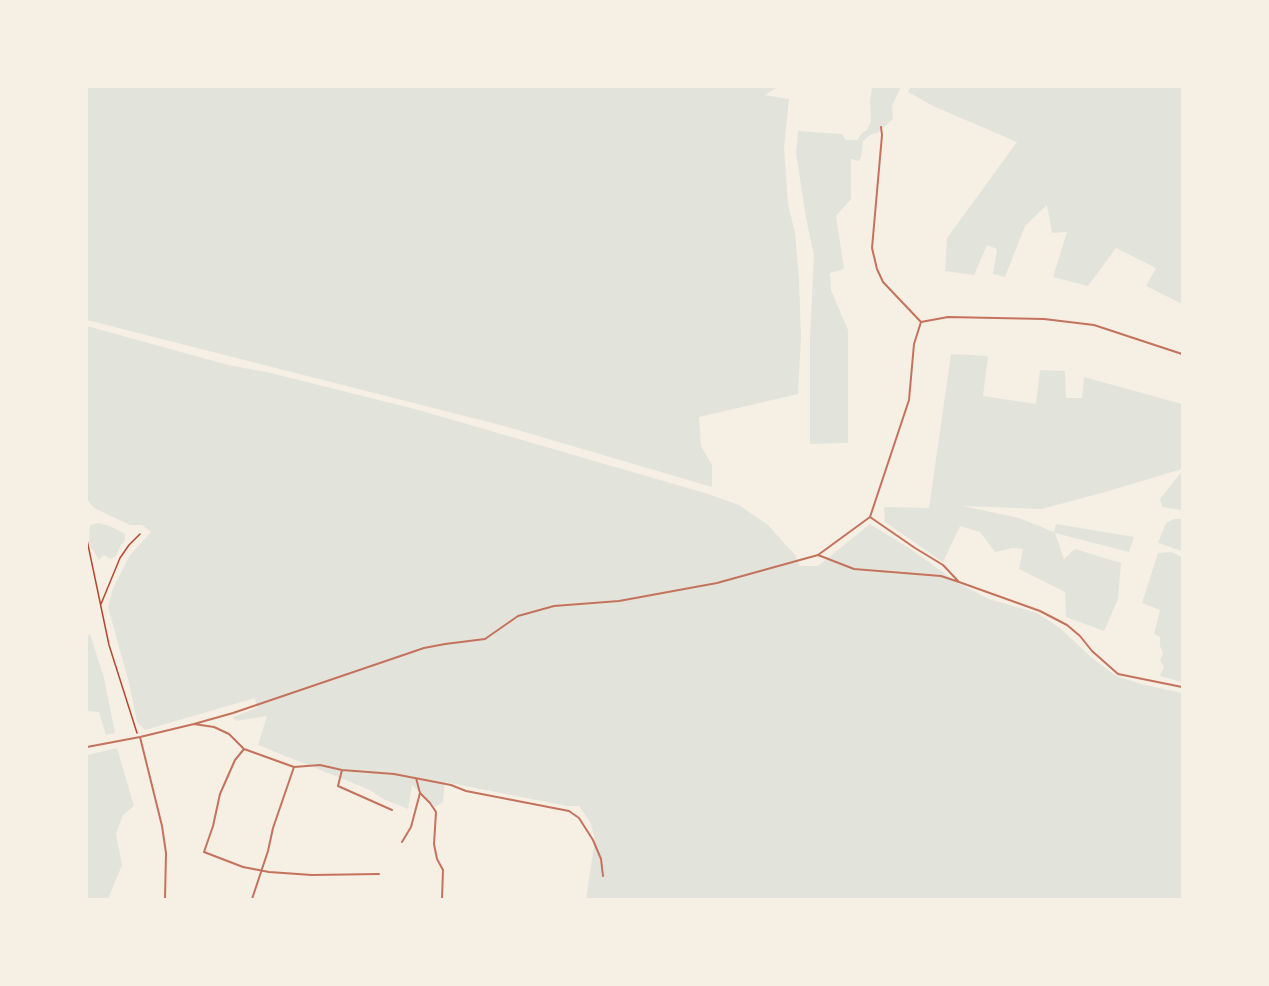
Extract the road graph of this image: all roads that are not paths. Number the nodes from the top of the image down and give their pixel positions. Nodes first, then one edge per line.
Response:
1 (881, 127) dead end
2 (921, 322) junction
3 (1182, 354) edge
4 (870, 517) junction
5 (818, 555) junction
6 (959, 582) junction
7 (1182, 687) edge
8 (194, 724) junction
9 (140, 737) junction
10 (87, 747) edge
11 (244, 749) junction
12 (294, 767) junction
13 (342, 770) junction
14 (416, 778) junction
15 (420, 793) junction
16 (392, 810) dead end
17 (402, 842) dead end
18 (262, 871) junction
19 (379, 874) dead end
20 (603, 876) dead end
21 (165, 899) edge
22 (252, 899) edge
23 (442, 899) edge

1 - 2 street
2 - 3 street
2 - 4 street
4 - 5 street
4 - 6 street
5 - 6 street
5 - 8 street
6 - 7 street
8 - 9 street
8 - 11 street
9 - 10 street
9 - 21 street
11 - 12 street
11 - 18 street
12 - 13 street
12 - 18 street
13 - 14 street
13 - 16 street
14 - 15 street
14 - 20 street
15 - 17 street
15 - 23 street
18 - 19 street
18 - 22 street

